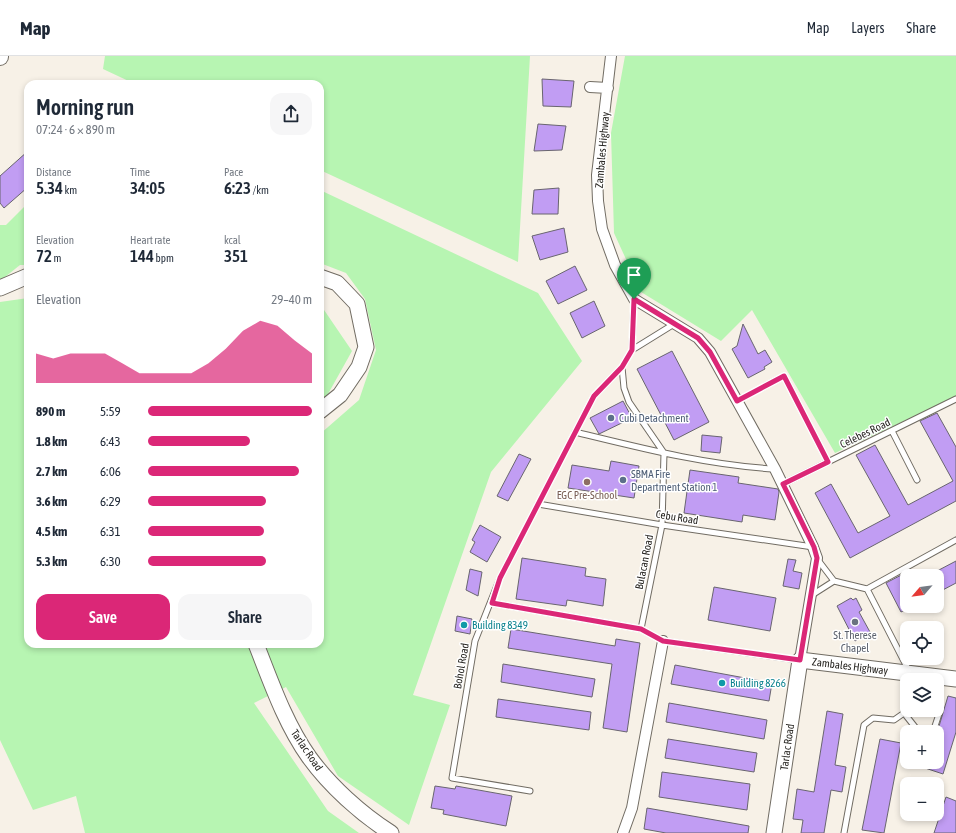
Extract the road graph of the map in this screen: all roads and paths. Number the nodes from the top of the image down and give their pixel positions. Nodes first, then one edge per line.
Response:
1 (611, 56) edge
2 (590, 87) dead end
3 (608, 88) junction
4 (24, 278) edge
5 (324, 278) edge
6 (0, 288) edge
7 (634, 299) junction
8 (674, 324) junction
9 (632, 350) junction
10 (622, 367) junction
11 (956, 399) edge
12 (737, 401) junction
13 (324, 408) edge
14 (892, 431) junction
15 (575, 432) junction
16 (664, 453) junction
17 (828, 462) junction
18 (775, 469) junction
19 (918, 480) dead end
20 (783, 484) junction
21 (538, 504) junction
22 (662, 525) junction
23 (956, 540) edge
24 (814, 547) junction
25 (817, 558) junction
26 (834, 581) junction
27 (867, 589) junction
28 (811, 595) junction
29 (492, 603) junction
30 (641, 629) junction
31 (663, 641) junction
32 (258, 648) edge
33 (800, 660) junction
34 (908, 673) edge
35 (900, 675) edge
36 (944, 678) edge
37 (956, 679) edge
38 (900, 716) edge
39 (907, 717) edge
40 (913, 725) edge
41 (530, 791) dead end
42 (391, 833) edge
43 (623, 833) edge
44 (774, 833) edge
45 (844, 833) edge

1 - 3 street, Zambales Highway
2 - 3 street
3 - 7 street, Zambales Highway
4 - 6 main road
5 - 13 main road
7 - 8 street, Zambales Highway
7 - 9 lane, Bohol Road
8 - 9 lane, Bohol Road
8 - 12 street, Zambales Highway
9 - 10 lane, Bohol Road
10 - 15 lane, Bohol Road
10 - 16 lane
11 - 14 lane, Celebes Road
12 - 17 lane
12 - 18 street, Zambales Highway
14 - 17 lane, Celebes Road
14 - 19 lane
15 - 16 lane
15 - 21 lane, Bohol Road
16 - 18 lane
16 - 22 lane, Bulacan Road
17 - 20 lane, Celebes Road
18 - 20 street, Zambales Highway
20 - 24 street, Zambales Highway
21 - 22 lane, Cebu Road
21 - 29 lane, Bohol Road
22 - 24 lane, Cebu Road
22 - 30 lane, Bulacan Road
23 - 27 lane
24 - 25 street, Zambales Highway
25 - 26 lane
25 - 28 street, Zambales Highway
26 - 27 lane
26 - 28 lane
27 - 34 lane
28 - 33 street, Zambales Highway
29 - 30 lane
29 - 41 lane, Bohol Road
30 - 31 lane
31 - 33 lane
31 - 43 street
32 - 42 main road, Tarlac Road
33 - 35 main road, Zambales Highway
33 - 44 main road, Tarlac Road
36 - 37 main road, Zambales Highway
38 - 45 lane
39 - 40 lane

